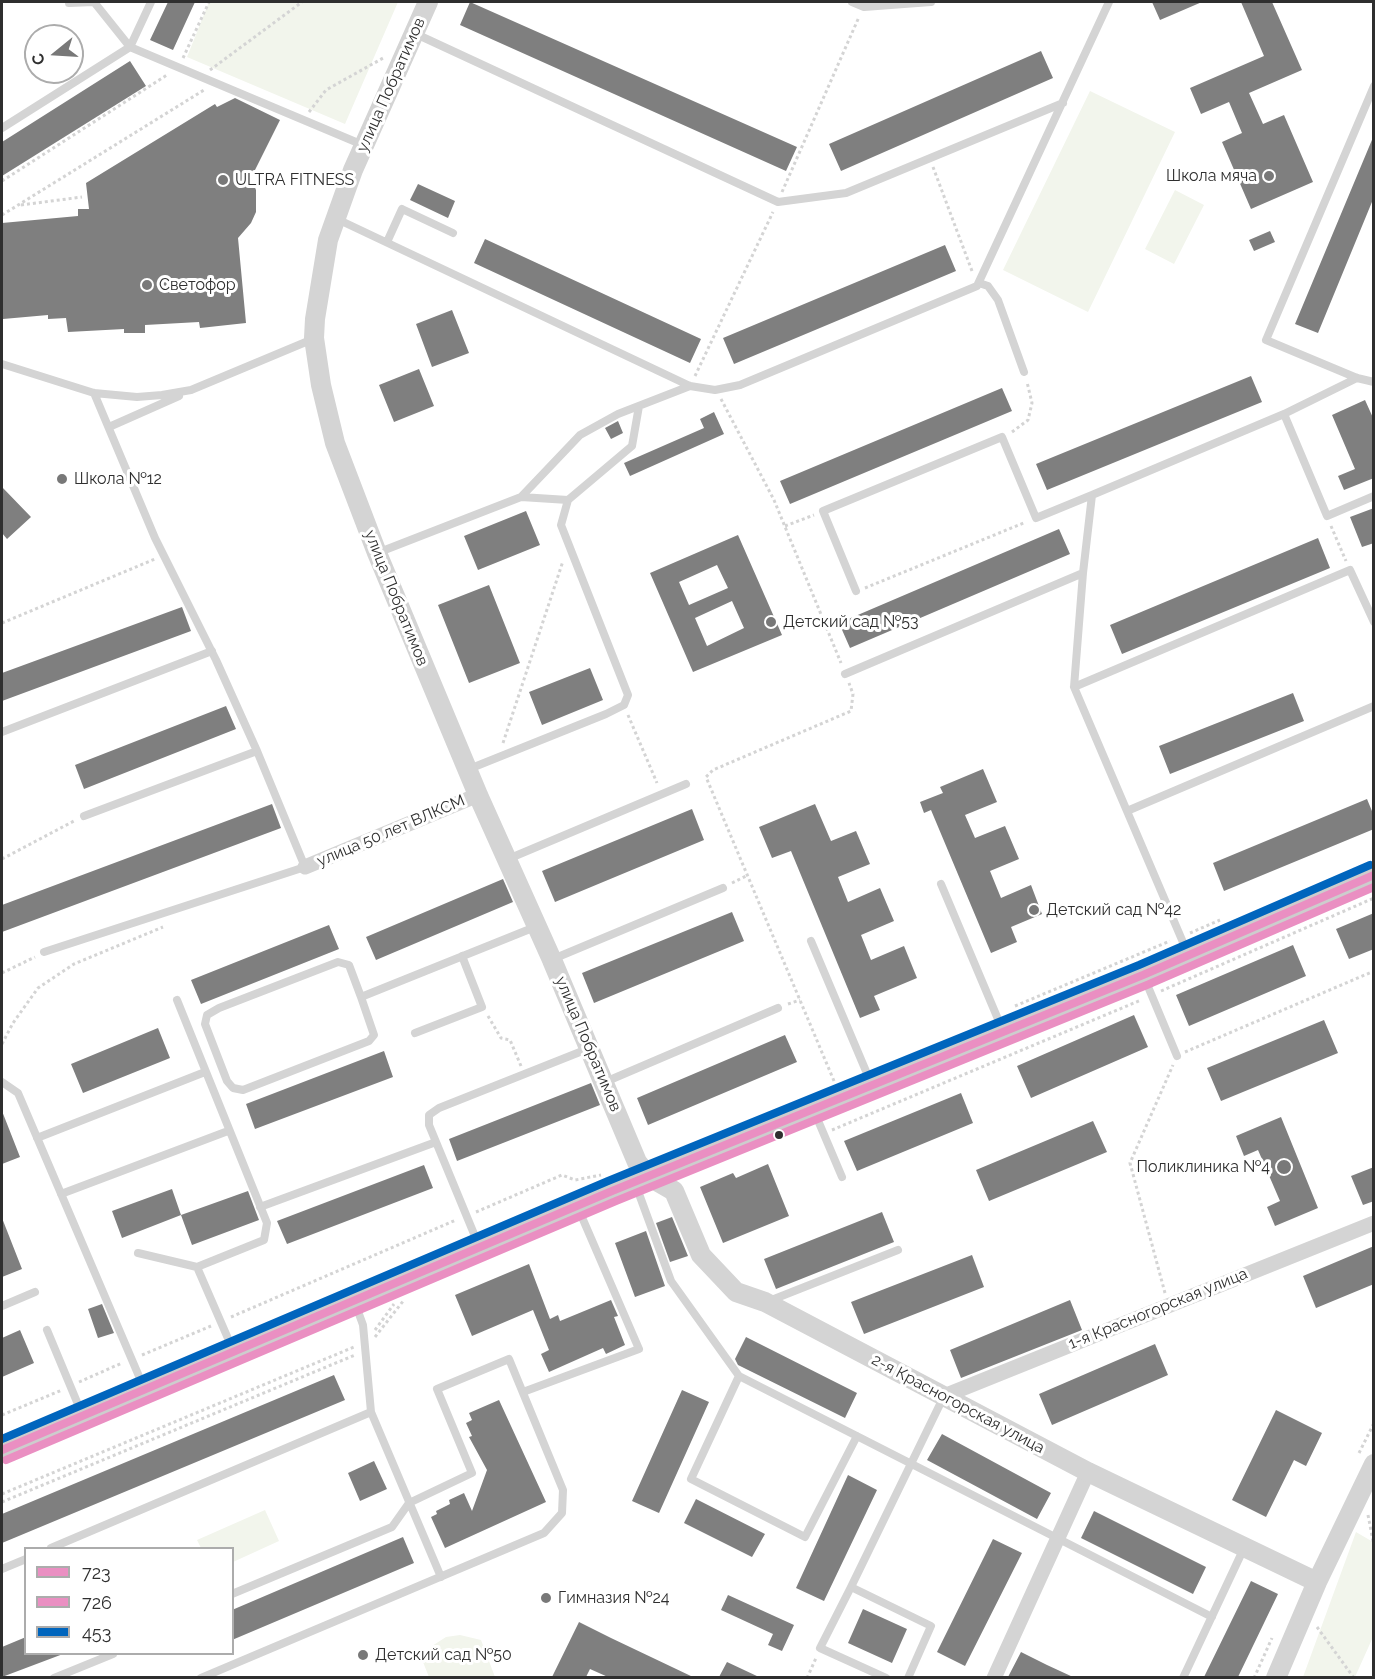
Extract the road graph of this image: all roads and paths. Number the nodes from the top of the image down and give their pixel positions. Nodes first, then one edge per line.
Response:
1 (151, 2) edge
2 (209, 2) edge
3 (302, 2) edge
4 (428, 2) edge
5 (852, 2) edge
6 (931, 2) edge
7 (1109, 2) edge
8 (69, 3) dead end
9 (413, 33) junction
10 (130, 47) junction
11 (386, 56) dead end
12 (178, 68) junction
13 (201, 77) junction
14 (215, 83) junction
15 (1374, 86) edge
16 (1063, 103) junction
17 (305, 121) junction
18 (2, 128) edge
19 (364, 146) junction
20 (930, 158) junction
21 (2, 181) edge
22 (82, 197) dead end
23 (21, 205) junction
24 (2, 215) edge
25 (335, 218) junction
26 (453, 233) dead end
27 (387, 242) junction
28 (978, 285) junction
29 (314, 338) junction
30 (2, 364) edge
31 (1024, 372) joint
32 (1357, 378) junction
33 (1374, 382) edge
34 (690, 386) junction
35 (191, 390) junction
36 (715, 390) junction
37 (94, 393) junction
38 (639, 406) junction
39 (1284, 414) junction
40 (109, 428) junction
41 (1002, 437) junction
42 (1092, 495) junction
43 (1374, 496) edge
44 (521, 497) junction
45 (568, 500) junction
46 (823, 511) junction
47 (1327, 516) junction
48 (1035, 518) junction
49 (785, 526) junction
50 (568, 545) junction
51 (377, 553) junction
52 (164, 555) junction
53 (1350, 570) junction
54 (1083, 573) junction
55 (856, 591) joint
56 (1374, 622) edge
57 (2, 623) edge
58 (212, 651) junction
59 (845, 674) junction
60 (1074, 687) junction
61 (624, 705) junction
62 (1374, 706) edge
63 (2, 732) edge
64 (257, 751) junction
65 (498, 758) junction
66 (467, 770) junction
67 (686, 783) dead end
68 (662, 794) junction
69 (478, 795) junction
70 (1126, 811) junction
71 (84, 816) joint
72 (2, 859) edge
73 (507, 860) junction
74 (305, 867) junction
75 (1374, 875) edge
76 (748, 876) junction
77 (941, 884) dead end
78 (723, 888) joint
79 (1374, 898) edge
80 (1224, 919) dead end
81 (173, 923) dead end
82 (537, 926) junction
83 (811, 941) dead end
84 (1185, 946) junction
85 (44, 952) joint
86 (462, 956) junction
87 (552, 960) junction
88 (1374, 971) edge
89 (2, 973) edge
90 (1143, 975) junction
91 (1152, 995) junction
92 (361, 997) junction
93 (177, 1000) dead end
94 (482, 1007) junction
95 (778, 1008) dead end
96 (1000, 1023) junction
97 (415, 1033) dead end
98 (2, 1044) edge
99 (590, 1048) junction
100 (1177, 1056) junction
101 (205, 1072) junction
102 (525, 1074) junction
103 (869, 1078) junction
104 (2, 1082) edge
105 (605, 1083) junction
106 (814, 1111) junction
107 (228, 1131) junction
108 (824, 1134) junction
109 (37, 1138) junction
110 (436, 1142) junction
111 (605, 1174) dead end
112 (842, 1177) dead end
113 (641, 1179) junction
114 (61, 1194) junction
115 (578, 1206) junction
116 (260, 1207) junction
117 (466, 1216) junction
118 (1374, 1222) edge
119 (480, 1247) junction
120 (898, 1250) dead end
121 (138, 1253) dead end
122 (197, 1267) junction
123 (35, 1292) dead end
124 (412, 1296) dead end
125 (354, 1301) junction
126 (765, 1302) junction
127 (1168, 1305) junction
128 (2, 1306) edge
129 (221, 1321) junction
130 (47, 1330) dead end
131 (365, 1347) junction
132 (234, 1352) junction
133 (132, 1359) junction
134 (739, 1376) junction
135 (70, 1386) junction
136 (145, 1389) junction
137 (523, 1392) junction
138 (944, 1396) junction
139 (370, 1412) junction
140 (2, 1415) edge
141 (83, 1415) junction
142 (857, 1436) junction
143 (2, 1450) edge
144 (911, 1464) junction
145 (1374, 1464) edge
146 (1088, 1472) junction
147 (2, 1494) edge
148 (2, 1502) edge
149 (409, 1503) junction
150 (1057, 1538) junction
151 (1245, 1546) junction
152 (53, 1547) edge
153 (24, 1560) edge
154 (2, 1569) edge
155 (441, 1577) junction
156 (1317, 1582) junction
157 (851, 1587) junction
158 (234, 1593) edge
159 (1212, 1617) junction
160 (1314, 1621) dead end
161 (820, 1648) junction
162 (107, 1655) edge
163 (54, 1677) edge
164 (201, 1677) edge
165 (807, 1677) edge
166 (886, 1677) edge
167 (908, 1677) edge
168 (994, 1677) edge
169 (1183, 1677) edge
170 (1276, 1677) edge
171 (1354, 1677) edge

1 - 10 lane
2 - 12 path
3 - 13 path
4 - 9 street, улица Побратимов
5 - 6 lane
7 - 16 lane
8 - 10 lane
9 - 19 street, улица Побратимов
9 - 20 lane
10 - 12 lane
10 - 18 lane
11 - 17 path
12 - 13 lane
12 - 21 path
13 - 14 lane
14 - 17 lane
14 - 23 path
15 - 32 lane
16 - 20 lane
16 - 28 lane
17 - 19 lane
19 - 25 street, улица Побратимов
20 - 28 path
22 - 23 path
23 - 24 path
25 - 27 lane
25 - 29 street, улица Побратимов
26 - 27 lane
27 - 34 lane
28 - 31 lane
28 - 36 lane
29 - 35 lane
29 - 51 street, улица Побратимов
30 - 37 lane
31 - 41 path
32 - 33 lane
32 - 39 lane
34 - 36 lane
34 - 38 lane
35 - 37 lane
35 - 40 lane
36 - 49 path
37 - 40 lane
38 - 44 lane
38 - 45 lane
39 - 42 lane
39 - 47 lane
40 - 52 lane
41 - 46 lane
41 - 48 lane
42 - 48 lane
42 - 54 lane
43 - 47 lane
44 - 45 lane
44 - 51 lane
45 - 50 lane
46 - 49 path
46 - 55 lane
47 - 53 path
48 - 55 path
49 - 59 path
50 - 61 lane
50 - 65 path
51 - 66 street, улица Побратимов
52 - 57 path
52 - 58 lane
53 - 56 lane
53 - 60 lane
54 - 59 lane
54 - 60 lane
58 - 63 lane
58 - 64 lane
59 - 76 path
60 - 70 lane
61 - 65 lane
61 - 68 path
62 - 70 lane
64 - 71 lane
64 - 74 lane
65 - 66 lane
66 - 69 street, улица Побратимов
67 - 68 lane
68 - 73 lane
69 - 73 street, улица Побратимов
69 - 74 street, улица 50 лет ВЛКСМ
70 - 84 lane
71 - 72 path
73 - 82 street, улица Побратимов
74 - 85 lane
75 - 84 main road
76 - 78 path
76 - 103 path
77 - 96 lane
78 - 87 lane
79 - 91 path
80 - 84 path
81 - 98 path
82 - 86 lane
82 - 87 street, улица Побратимов
83 - 103 lane
84 - 90 main road
84 - 96 path
85 - 89 path
86 - 92 lane
86 - 94 lane
87 - 99 street, улица Побратимов
88 - 100 path
90 - 91 lane
90 - 96 main road
91 - 100 lane
91 - 108 path
92 - 92 lane
93 - 101 lane
94 - 97 lane
94 - 102 path
95 - 105 lane
96 - 103 main road
99 - 102 lane
99 - 105 street, улица Побратимов
100 - 127 path
101 - 107 lane
101 - 109 lane
102 - 110 lane
103 - 106 main road
104 - 109 lane
105 - 113 street, улица Побратимов
106 - 108 lane
106 - 113 main road
107 - 114 lane
107 - 116 lane
108 - 112 lane
109 - 114 lane
110 - 116 lane
110 - 117 lane
111 - 117 path
113 - 115 main road
113 - 126 street, 2-я Красногорская улица
113 - 134 lane
114 - 133 lane
115 - 119 main road
115 - 137 lane
116 - 122 lane
117 - 119 lane
117 - 129 path
118 - 127 street, 1-я Красногорская улица
119 - 125 main road
120 - 126 lane
121 - 122 lane
122 - 129 lane
123 - 128 lane
124 - 131 path
125 - 131 lane
125 - 132 main road
126 - 138 street, 2-я Красногорская улица
127 - 138 street, 1-я Красногорская улица
129 - 132 lane
129 - 133 path
130 - 135 lane
131 - 139 lane
131 - 147 path
131 - 148 path
132 - 136 main road
133 - 135 path
133 - 136 lane
134 - 142 lane
134 - 142 lane
135 - 140 path
135 - 141 lane
136 - 141 main road
137 - 149 lane
137 - 155 lane
138 - 144 lane
138 - 146 street, 2-я Красногорская улица
139 - 149 lane
139 - 152 lane
141 - 143 main road
142 - 144 lane
144 - 150 lane
144 - 157 lane
145 - 156 street
146 - 150 street
146 - 151 street, 2-я Красногорская улица
149 - 155 lane
149 - 158 lane
150 - 159 lane
150 - 168 street
151 - 156 street, 2-я Красногорская улица
151 - 159 lane
153 - 154 lane
155 - 164 lane
156 - 170 street
157 - 161 lane
157 - 167 lane
159 - 169 lane
160 - 171 path
161 - 165 path
161 - 166 lane
162 - 163 lane

